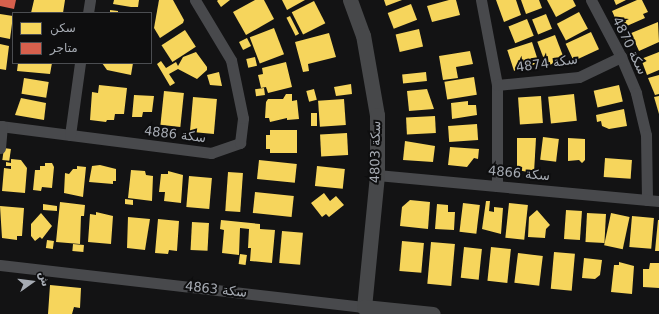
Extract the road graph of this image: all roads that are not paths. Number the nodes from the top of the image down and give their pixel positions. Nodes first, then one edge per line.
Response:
1 (90, 0) edge
2 (195, 0) edge
3 (350, 0) edge
4 (481, 0) edge
5 (591, 0) edge
6 (88, 12) edge
7 (621, 57) junction
8 (80, 64) edge
9 (497, 85) junction
10 (1, 126) edge
11 (70, 135) junction
12 (0, 148) edge
13 (377, 175) junction
14 (496, 186) junction
15 (647, 200) junction
16 (659, 201) edge
17 (0, 266) edge
18 (364, 307) junction
19 (433, 314) edge

1 - 6 street
2 - 11 street, سكة 4886
3 - 13 street, سكة 4803
4 - 9 street
5 - 7 street, سكة 4870
7 - 9 street, سكة 4874
7 - 15 street, سكة 4870
8 - 11 street
9 - 14 street
10 - 11 street, سكة 4886
10 - 12 street
13 - 14 street, سكة 4866
13 - 18 street, سكة 4803
14 - 15 street, سكة 4866
15 - 16 street, سكة 4866
17 - 18 street, سكة 4863
18 - 19 street, سكة 4863

